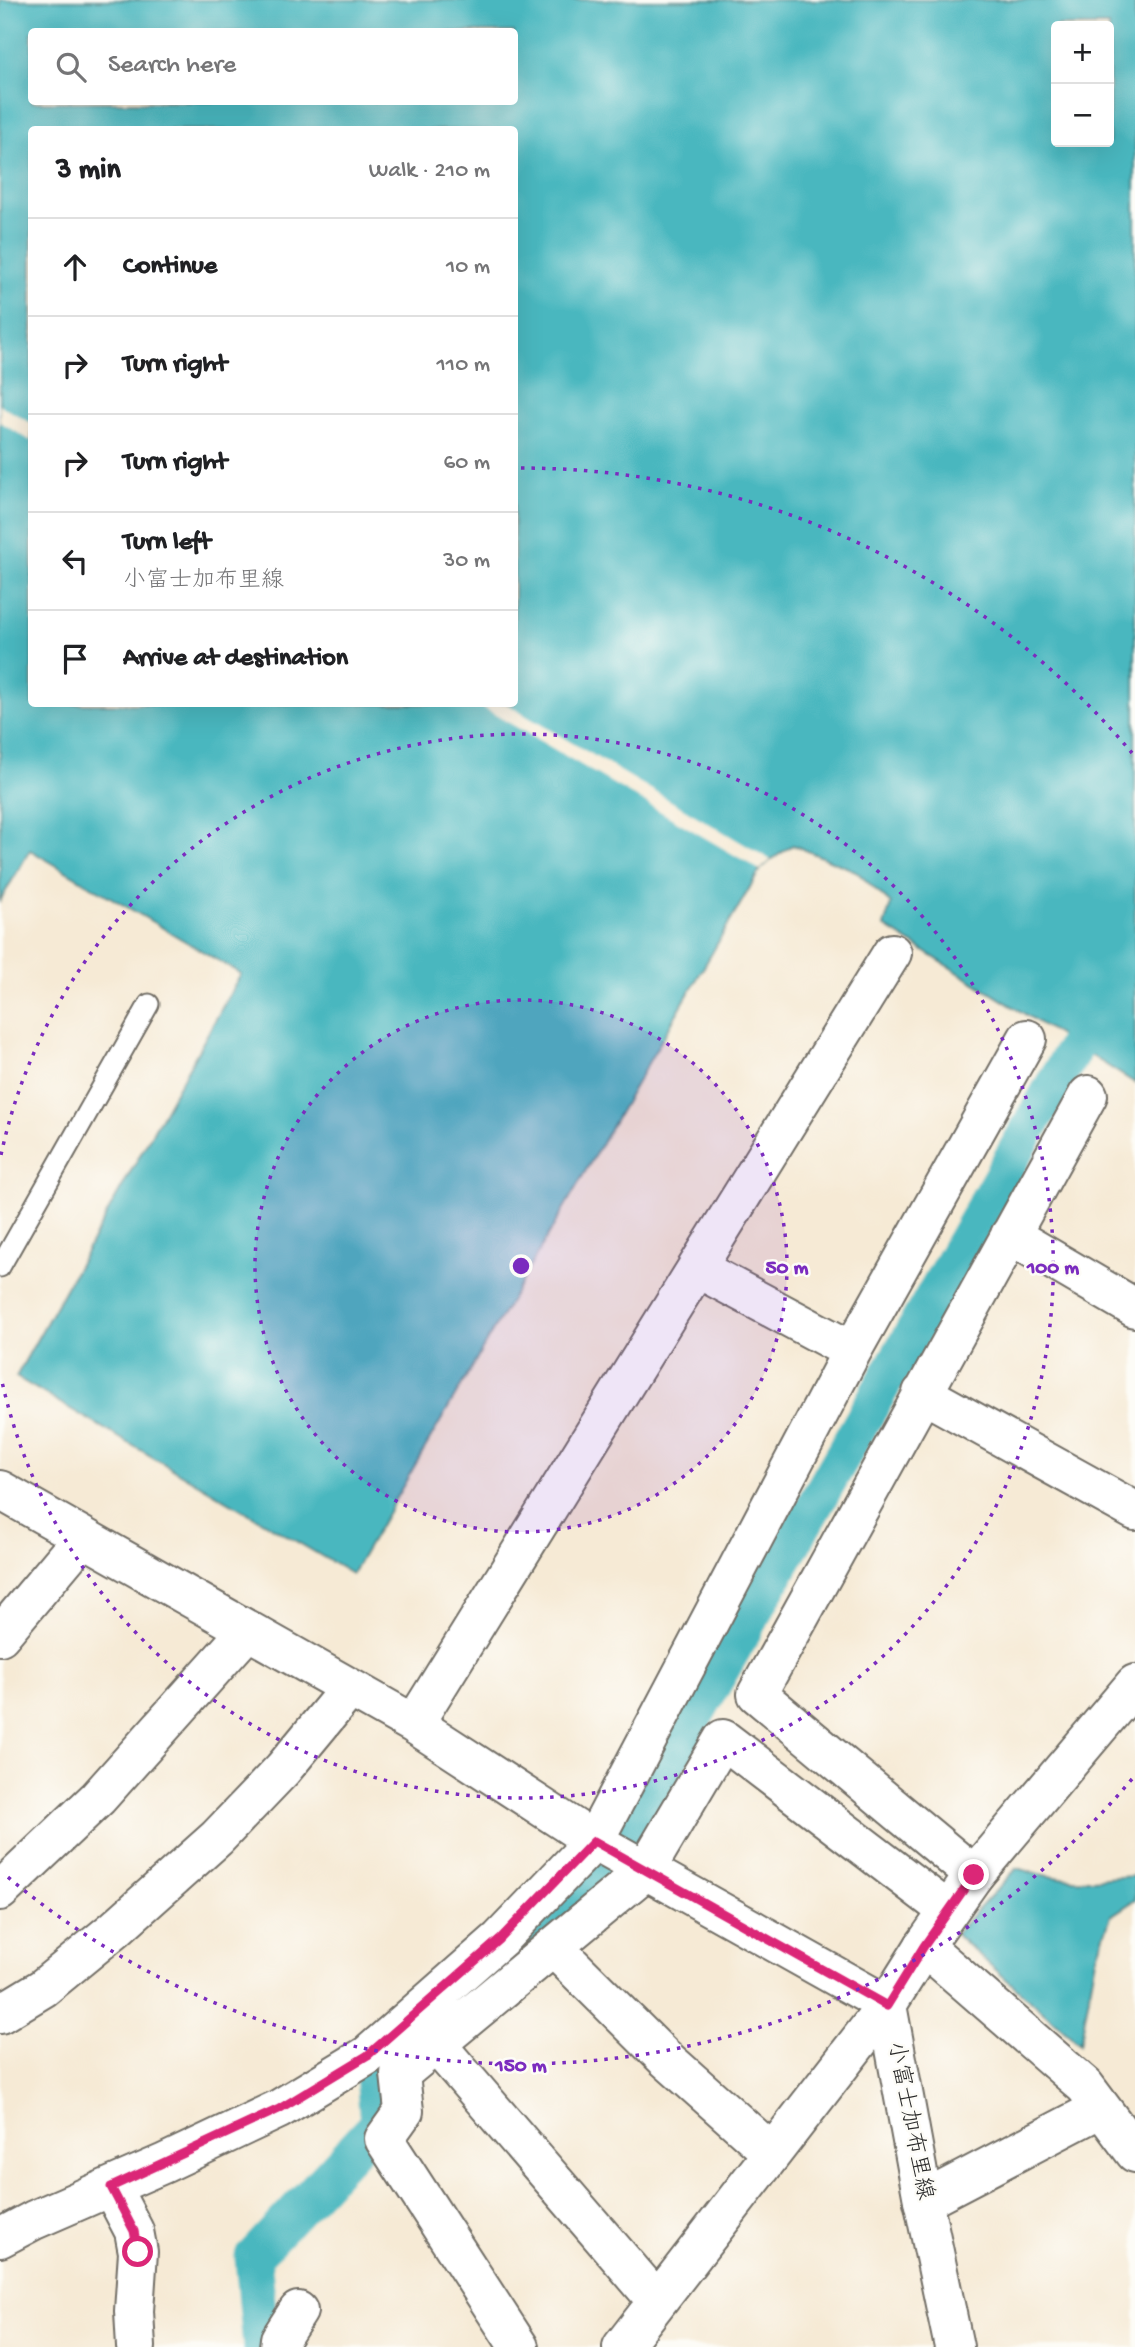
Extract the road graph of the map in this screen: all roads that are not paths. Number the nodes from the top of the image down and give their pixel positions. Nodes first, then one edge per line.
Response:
1 (892, 953) dead end
2 (149, 1004) dead end
3 (1027, 1039) dead end
4 (1088, 1095) dead end
5 (1010, 1236) junction
6 (0, 1267) edge
7 (697, 1268) junction
8 (1135, 1308) edge
9 (852, 1351) junction
10 (922, 1393) junction
11 (0, 1490) edge
12 (1135, 1511) edge
13 (83, 1536) junction
14 (248, 1630) junction
15 (0, 1636) edge
16 (1135, 1684) edge
17 (351, 1688) junction
18 (757, 1695) junction
19 (414, 1724) junction
20 (723, 1739) junction
21 (594, 1841) junction
22 (645, 1871) junction
23 (974, 1875) junction
24 (0, 1891) edge
25 (948, 1911) junction
26 (924, 1946) junction
27 (553, 1947) junction
28 (887, 2006) junction
29 (0, 2014) edge
30 (436, 2044) junction
31 (1101, 2108) junction
32 (772, 2153) junction
33 (1135, 2153) edge
34 (111, 2187) junction
35 (923, 2201) junction
36 (0, 2238) edge
37 (657, 2301) junction
38 (298, 2311) dead end
39 (136, 2347) edge
40 (279, 2347) edge
41 (519, 2347) edge
42 (622, 2347) edge
43 (954, 2347) edge

1 - 7 street
2 - 6 lane
3 - 9 street
4 - 5 street
5 - 8 street
5 - 10 street
7 - 9 street
7 - 19 street
9 - 21 street
10 - 12 street
10 - 18 street
11 - 13 street
13 - 14 street
13 - 15 street
14 - 17 street
14 - 24 street
16 - 23 street
17 - 19 street
17 - 29 street
18 - 20 street
18 - 23 street
19 - 21 street
20 - 22 street
20 - 25 street
21 - 22 street
21 - 34 street
22 - 27 street
22 - 28 street
23 - 25 street
25 - 26 street
26 - 28 street
26 - 31 street
27 - 30 street
27 - 32 street
28 - 32 street
28 - 35 street, 小富士加布里線
30 - 37 street
30 - 41 street
31 - 33 street
31 - 35 street
32 - 37 street
34 - 36 street
34 - 39 street
35 - 43 street, 小富士加布里線
37 - 42 street
38 - 40 street

